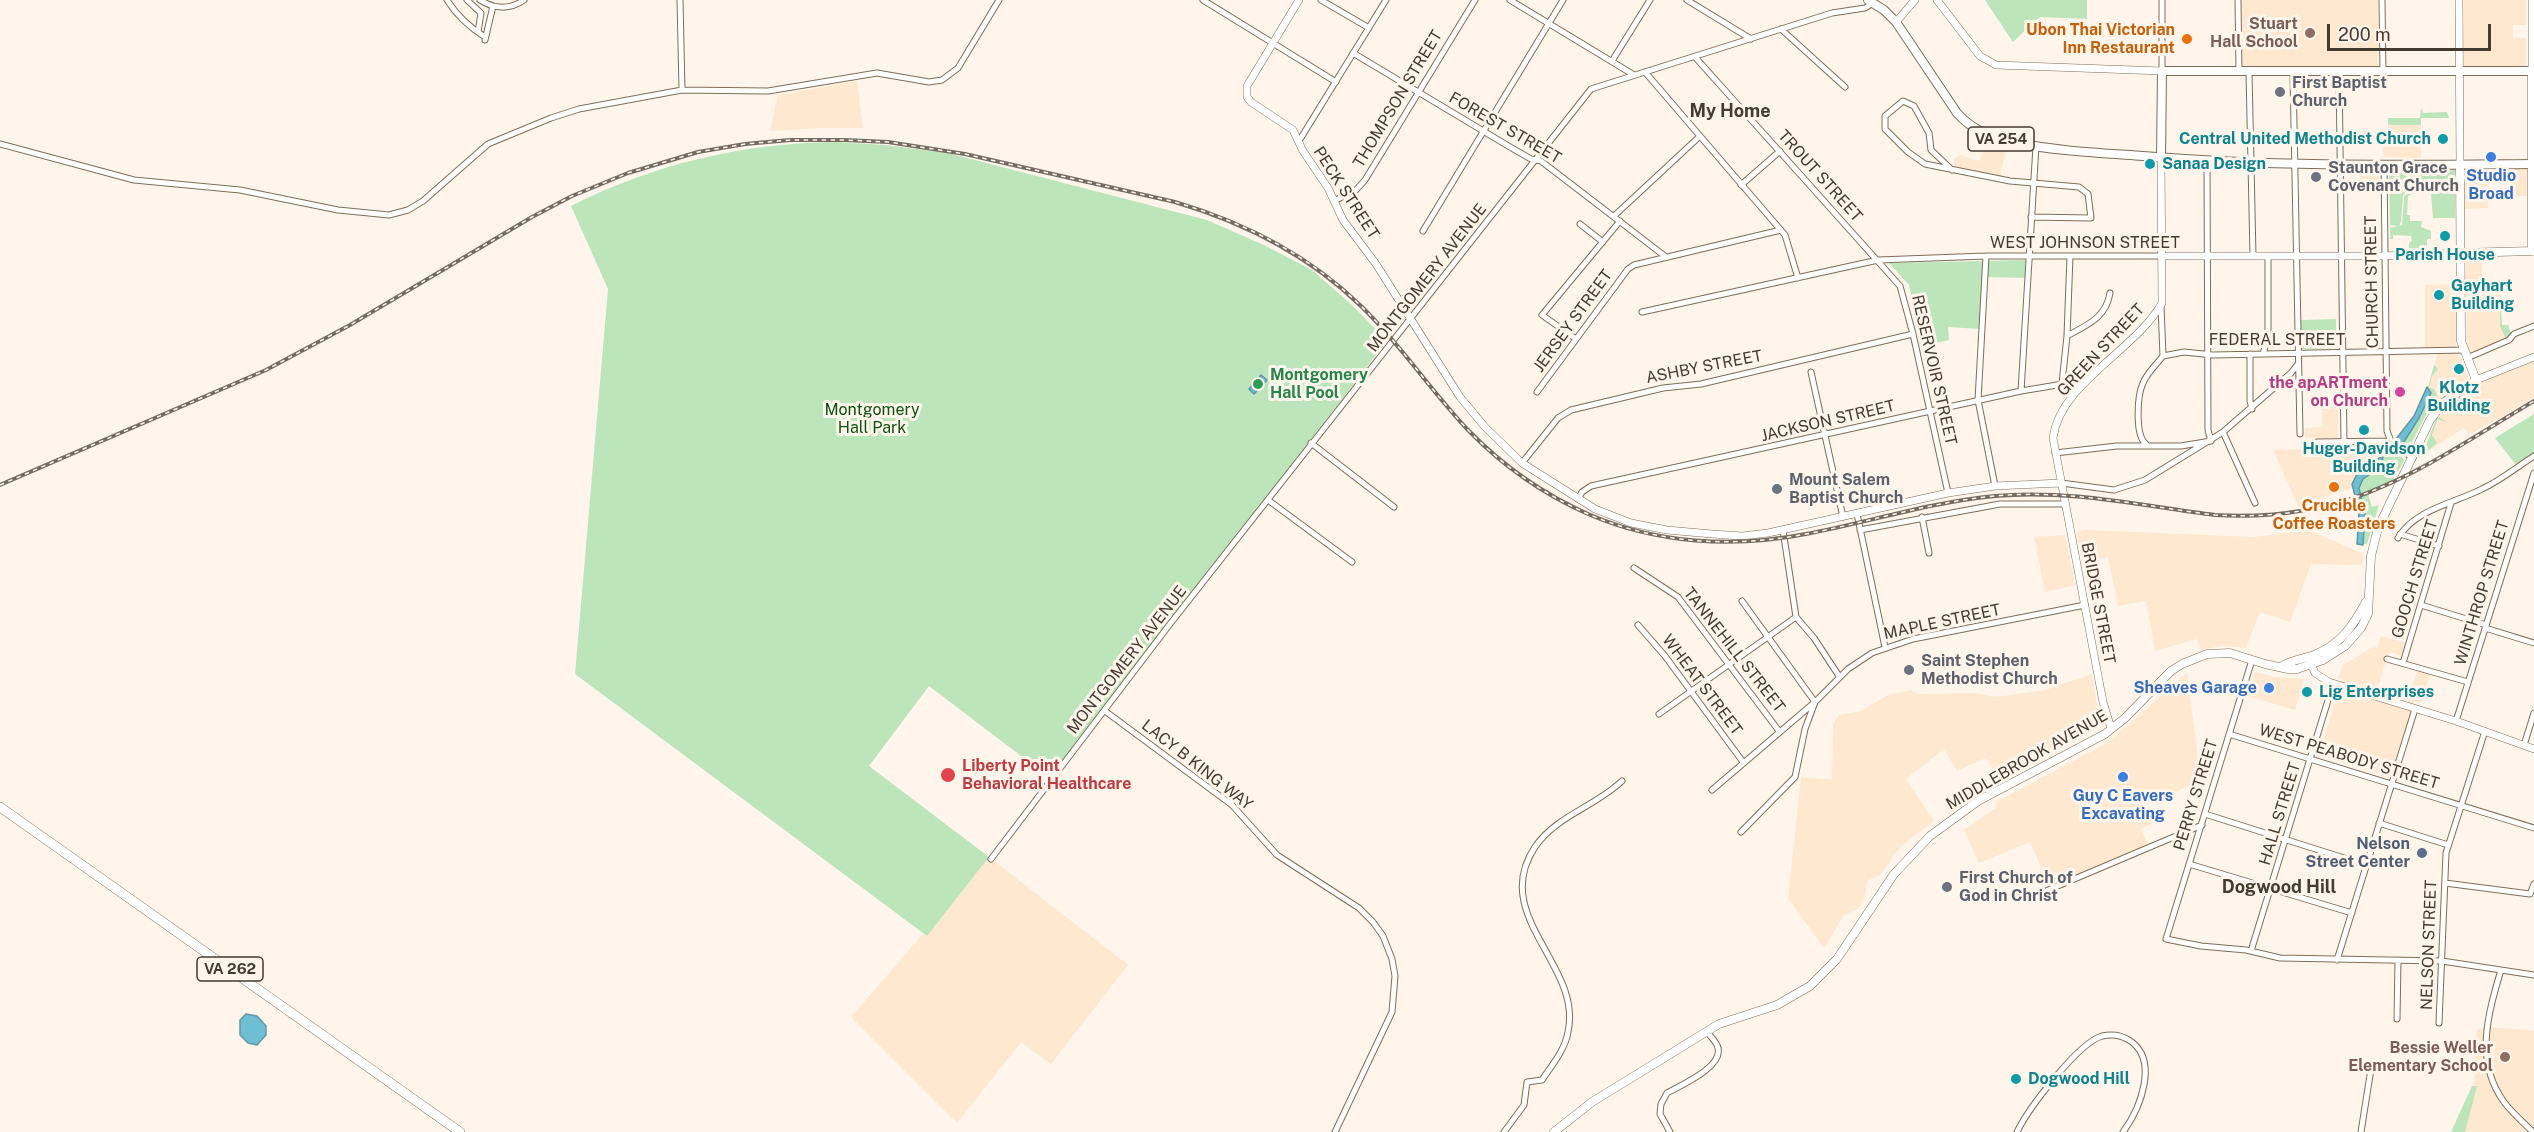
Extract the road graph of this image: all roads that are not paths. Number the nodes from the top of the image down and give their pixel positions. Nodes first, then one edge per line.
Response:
1 (447, 0) edge
2 (467, 0) edge
3 (480, 0) edge
4 (506, 0) edge
5 (524, 0) edge
6 (680, 0) edge
7 (999, 0) edge
8 (1203, 0) edge
9 (1299, 0) edge
10 (1321, 0) edge
11 (1386, 0) edge
12 (1475, 0) edge
13 (1510, 0) edge
14 (1563, 0) edge
15 (1650, 0) edge
16 (1687, 0) edge
17 (1915, 0) edge
18 (1937, 0) edge
19 (2162, 0) edge
20 (2238, 0) edge
21 (2382, 0) edge
22 (2459, 0) edge
23 (2532, 0) edge
24 (1870, 2) edge
25 (493, 6) junction
26 (507, 7) junction
27 (1896, 21) junction
28 (1549, 23) junction
29 (1369, 28) junction
30 (1781, 29) junction
31 (478, 32) junction
32 (1751, 39) junction
33 (1272, 43) junction
34 (1353, 53) junction
35 (1695, 57) junction
36 (1612, 61) junction
37 (2163, 71) junction
38 (2459, 71) junction
39 (2533, 71) edge
40 (1645, 72) junction
41 (2239, 72) junction
42 (2249, 72) junction
43 (2339, 72) junction
44 (2382, 72) junction
45 (2293, 73) junction
46 (1634, 75) junction
47 (1336, 82) junction
48 (1845, 87) dead end
49 (682, 90) junction
50 (1418, 93) junction
51 (1483, 131) junction
52 (1699, 137) junction
53 (1299, 141) junction
54 (0, 144) edge
55 (2036, 146) junction
56 (1780, 151) junction
57 (2162, 158) junction
58 (1536, 160) junction
59 (2207, 161) junction
60 (2251, 162) junction
61 (2295, 162) junction
62 (2340, 163) junction
63 (2384, 164) junction
64 (2460, 164) junction
65 (2533, 164) edge
66 (1952, 170) junction
67 (2033, 183) junction
68 (1741, 185) junction
69 (1334, 201) junction
70 (1614, 216) junction
71 (2031, 218) junction
72 (1620, 221) junction
73 (1580, 224) dead end
74 (1781, 230) junction
75 (1423, 231) dead end
76 (1603, 242) junction
77 (2533, 251) edge
78 (2461, 253) junction
79 (1986, 256) junction
80 (2029, 256) junction
81 (2070, 256) junction
82 (2162, 256) junction
83 (2207, 256) junction
84 (2253, 256) junction
85 (2268, 256) junction
86 (2295, 256) junction
87 (2340, 256) junction
88 (2385, 256) junction
89 (1666, 257) junction
90 (1878, 260) junction
91 (1797, 278) junction
92 (2110, 293) dead end
93 (2161, 306) junction
94 (1642, 312) dead end
95 (1411, 320) junction
96 (2534, 326) edge
97 (1913, 334) junction
98 (2067, 336) junction
99 (1576, 339) junction
100 (2386, 353) junction
101 (2208, 354) junction
102 (2250, 354) junction
103 (2263, 354) junction
104 (2298, 354) junction
105 (2342, 354) junction
106 (2465, 354) junction
107 (2163, 356) junction
108 (2534, 357) edge
109 (2298, 364) junction
110 (1811, 372) dead end
111 (2090, 379) junction
112 (2476, 380) junction
113 (2062, 383) junction
114 (2021, 391) junction
115 (1537, 392) dead end
116 (1978, 400) junction
117 (2252, 409) junction
118 (1930, 412) junction
119 (2223, 432) junction
120 (2300, 434) dead end
121 (1825, 436) junction
122 (2211, 441) junction
123 (2390, 441) junction
124 (2317, 442) dead end
125 (2344, 442) junction
126 (1311, 444) junction
127 (2147, 445) junction
128 (2055, 453) junction
129 (2534, 456) edge
130 (2413, 458) junction
131 (1522, 463) junction
132 (2534, 473) edge
133 (2061, 483) junction
134 (1995, 486) junction
135 (1948, 494) junction
136 (1578, 499) junction
137 (1268, 500) junction
138 (2255, 503) dead end
139 (2451, 503) junction
140 (2064, 504) junction
141 (1394, 507) dead end
142 (1857, 513) junction
143 (1843, 517) junction
144 (1922, 518) junction
145 (1783, 530) junction
146 (1860, 530) junction
147 (2439, 546) junction
148 (1929, 553) dead end
149 (1352, 562) dead end
150 (1634, 568) dead end
151 (1742, 601) dead end
152 (2085, 605) junction
153 (2421, 605) junction
154 (1796, 617) junction
155 (1638, 625) dead end
156 (2485, 627) junction
157 (1767, 637) junction
158 (2534, 644) edge
159 (1885, 647) junction
160 (2387, 659) dead end
161 (2252, 660) junction
162 (2309, 661) junction
163 (1728, 663) junction
164 (2403, 663) junction
165 (1839, 676) junction
166 (2468, 682) junction
167 (2333, 684) junction
168 (1690, 691) junction
169 (1815, 702) junction
170 (2415, 709) junction
171 (1105, 711) junction
172 (2534, 713) edge
173 (1659, 714) dead end
174 (2456, 721) junction
175 (2111, 728) junction
176 (1779, 731) junction
177 (2485, 731) junction
178 (2229, 734) junction
179 (2524, 745) junction
180 (2534, 749) edge
181 (2310, 760) junction
182 (1743, 762) junction
183 (1622, 781) dead end
184 (2391, 785) junction
185 (1712, 790) dead end
186 (2460, 805) junction
187 (0, 807) edge
188 (2205, 814) junction
189 (2379, 823) junction
190 (2202, 825) junction
191 (2534, 828) edge
192 (1741, 832) dead end
193 (2286, 840) junction
194 (2448, 845) junction
195 (991, 859) dead end
196 (2189, 864) junction
197 (2366, 865) junction
198 (2445, 883) junction
199 (2534, 884) edge
200 (2270, 890) junction
201 (2027, 899) dead end
202 (2352, 914) junction
203 (2251, 951) junction
204 (2337, 960) junction
205 (2398, 960) junction
206 (2442, 961) junction
207 (2501, 970) junction
208 (2534, 975) edge
209 (2397, 1019) dead end
210 (2439, 1023) dead end
211 (1707, 1032) junction
212 (2371, 1069) dead end
213 (460, 1132) edge
214 (1335, 1132) edge
215 (1504, 1132) edge
216 (1554, 1132) edge
217 (1670, 1132) edge
218 (2017, 1132) edge
219 (2123, 1132) edge
220 (2361, 1132) edge
221 (2533, 1132) edge

1 - 31 street
2 - 31 street
3 - 25 street
4 - 26 street
5 - 26 street
6 - 49 street
7 - 49 street
8 - 33 street
9 - 33 street
10 - 29 street
11 - 29 street
12 - 50 street, THOMPSON STREET
13 - 28 street
14 - 28 street
15 - 36 street
16 - 32 street
17 - 27 street
18 - 37 street
19 - 37 street
20 - 41 street
21 - 44 street
22 - 38 street
23 - 39 street
24 - 27 main road, VA 254
24 - 30 street, MONTGOMERY AVENUE
25 - 26 street
25 - 31 street
27 - 55 main road, VA 254
28 - 36 street
28 - 51 street
29 - 34 street
30 - 32 street, MONTGOMERY AVENUE
30 - 48 street
32 - 35 street, MONTGOMERY AVENUE
33 - 47 street
33 - 53 street, PECK STREET
34 - 47 street
34 - 50 street, FOREST STREET
35 - 40 street, MONTGOMERY AVENUE
35 - 56 street, TROUT STREET
36 - 46 street
37 - 41 main road
37 - 57 main road
38 - 39 main road
38 - 44 main road
38 - 64 street
39 - 65 main road
40 - 46 street, MONTGOMERY AVENUE
40 - 52 street
41 - 42 main road
42 - 45 main road
42 - 60 street
43 - 44 main road
43 - 45 main road
43 - 62 street
45 - 61 street
46 - 58 street, MONTGOMERY AVENUE
47 - 53 street
49 - 54 street
50 - 51 street, FOREST STREET
50 - 69 street, THOMPSON STREET
51 - 58 street, FOREST STREET
51 - 75 street
52 - 68 street
52 - 70 street
53 - 69 street, PECK STREET
55 - 57 main road, VA 254
55 - 67 street
56 - 68 street
56 - 90 street, TROUT STREET
57 - 59 main road, VA 254
57 - 82 street
58 - 70 street, FOREST STREET
58 - 95 street, MONTGOMERY AVENUE
59 - 60 main road, VA 254
59 - 83 street
60 - 61 main road, VA 254
60 - 84 street
61 - 62 main road, VA 254
61 - 86 street
62 - 63 main road, VA 254
62 - 87 street
63 - 64 main road, VA 254
63 - 88 street, CHURCH STREET
64 - 65 main road, VA 254
64 - 78 main road
65 - 77 main road
66 - 66 street
66 - 67 street
67 - 71 street
67 - 71 street
68 - 74 street
69 - 95 street, PECK STREET
70 - 72 street, FOREST STREET
71 - 80 street
72 - 76 street
72 - 89 street, FOREST STREET
73 - 76 street
74 - 89 street, JERSEY STREET
74 - 91 street
76 - 99 street
77 - 78 main road, WEST JOHNSON STREET
78 - 88 street, WEST JOHNSON STREET
78 - 106 main road
79 - 80 street, WEST JOHNSON STREET
79 - 90 street, WEST JOHNSON STREET
79 - 116 street
80 - 81 street, WEST JOHNSON STREET
80 - 114 street
81 - 82 street, WEST JOHNSON STREET
81 - 98 street
82 - 83 street, WEST JOHNSON STREET
82 - 93 street
83 - 84 street, WEST JOHNSON STREET
83 - 101 street
84 - 85 street, WEST JOHNSON STREET
85 - 86 street, WEST JOHNSON STREET
85 - 103 street
86 - 87 street, WEST JOHNSON STREET
86 - 104 street
87 - 88 street, WEST JOHNSON STREET
87 - 105 street
88 - 100 street, CHURCH STREET
89 - 99 street, JERSEY STREET
90 - 91 street, WEST JOHNSON STREET
90 - 97 street, RESERVOIR STREET
91 - 94 street, WEST JOHNSON STREET
92 - 98 street
93 - 107 street
93 - 111 street, GREEN STREET
95 - 126 street, MONTGOMERY AVENUE
95 - 131 street, PECK STREET
96 - 106 street
97 - 118 street, RESERVOIR STREET
97 - 131 street, ASHBY STREET
98 - 113 street
99 - 115 street, JERSEY STREET
100 - 105 street, FEDERAL STREET
100 - 106 street, FEDERAL STREET
100 - 123 street, CHURCH STREET
101 - 102 street, FEDERAL STREET
101 - 107 street, FEDERAL STREET
101 - 122 street
102 - 103 street, FEDERAL STREET
102 - 117 street
103 - 104 street, FEDERAL STREET
104 - 105 street, FEDERAL STREET
104 - 109 street
105 - 125 street
106 - 112 main road
107 - 127 street
108 - 112 street, MIDDLEBROOK AVENUE
109 - 117 street
109 - 120 street
110 - 121 street
111 - 113 street, JACKSON STREET
111 - 128 street, GREEN STREET
112 - 130 main road, MIDDLEBROOK AVENUE
113 - 114 street, JACKSON STREET
114 - 116 street, JACKSON STREET
116 - 118 street, JACKSON STREET
116 - 134 street
117 - 119 street
118 - 121 street, JACKSON STREET
118 - 135 street, RESERVOIR STREET
119 - 122 street
119 - 138 street
121 - 136 street, JACKSON STREET
121 - 143 street
122 - 127 street
122 - 133 street
123 - 125 street
123 - 130 street
124 - 125 street
126 - 137 street, MONTGOMERY AVENUE
126 - 141 street
127 - 128 street
128 - 133 street, GREEN STREET
129 - 139 street
130 - 162 main road, MIDDLEBROOK AVENUE
131 - 136 street, PECK STREET
132 - 156 street, WINTHROP STREET
133 - 134 street, PECK STREET
133 - 140 street, BRIDGE STREET
134 - 135 street, PECK STREET
135 - 142 street, PECK STREET
136 - 145 street, PECK STREET
137 - 149 street
137 - 171 street, MONTGOMERY AVENUE
139 - 147 street, GOOCH STREET
139 - 147 street
140 - 144 street
140 - 152 street, BRIDGE STREET
142 - 143 street, PECK STREET
142 - 146 street
143 - 145 street, PECK STREET
144 - 146 street
144 - 148 street
145 - 154 street
146 - 159 street
147 - 153 street, GOOCH STREET
150 - 163 street, TANNEHILL STREET
151 - 157 street
152 - 159 street, MAPLE STREET
152 - 175 street, BRIDGE STREET
153 - 156 street
153 - 164 street, GOOCH STREET
154 - 157 street
154 - 165 street
155 - 168 street, WHEAT STREET
156 - 158 street
156 - 166 street, WINTHROP STREET
157 - 163 street
157 - 169 street
159 - 165 street, MAPLE STREET
160 - 164 street
161 - 162 main road, MIDDLEBROOK AVENUE
161 - 175 main road, MIDDLEBROOK AVENUE
161 - 178 street, PERRY STREET
162 - 167 street
163 - 168 street
163 - 176 street, TANNEHILL STREET
164 - 166 street
165 - 169 street, MAPLE STREET
166 - 174 street, WINTHROP STREET
167 - 170 street
167 - 181 street, HALL STREET
168 - 173 street
168 - 182 street, WHEAT STREET
169 - 176 street, MAPLE STREET
169 - 192 street
170 - 174 street
170 - 184 street
171 - 195 street, MONTGOMERY AVENUE
171 - 214 street, LACY B KING WAY
172 - 179 street
174 - 177 street
175 - 211 main road, MIDDLEBROOK AVENUE
176 - 182 street, MAPLE STREET
177 - 179 street
177 - 186 street, NELSON STREET
178 - 181 street, WEST PEABODY STREET
178 - 188 street, PERRY STREET
179 - 180 street
181 - 184 street, WEST PEABODY STREET
181 - 193 street, HALL STREET
182 - 185 street, MAPLE STREET
183 - 215 street
184 - 186 street, WEST PEABODY STREET
184 - 189 street
186 - 191 street, WEST PEABODY STREET
186 - 194 street, NELSON STREET
187 - 213 highway, VA 262
188 - 190 street, PERRY STREET
188 - 193 street
189 - 194 street
189 - 197 street
190 - 196 street, PERRY STREET
190 - 201 street
193 - 197 street
193 - 200 street, HALL STREET
194 - 198 street, NELSON STREET
196 - 200 street
196 - 203 street, PERRY STREET
197 - 202 street
198 - 199 street
198 - 206 street, NELSON STREET
200 - 202 street
200 - 203 street, HALL STREET
202 - 204 street
203 - 204 street
204 - 205 street
205 - 206 street
205 - 209 street
206 - 207 street
206 - 210 street, NELSON STREET
207 - 208 street
207 - 221 street
211 - 216 main road, MIDDLEBROOK AVENUE
211 - 217 street
212 - 220 street
218 - 219 street

